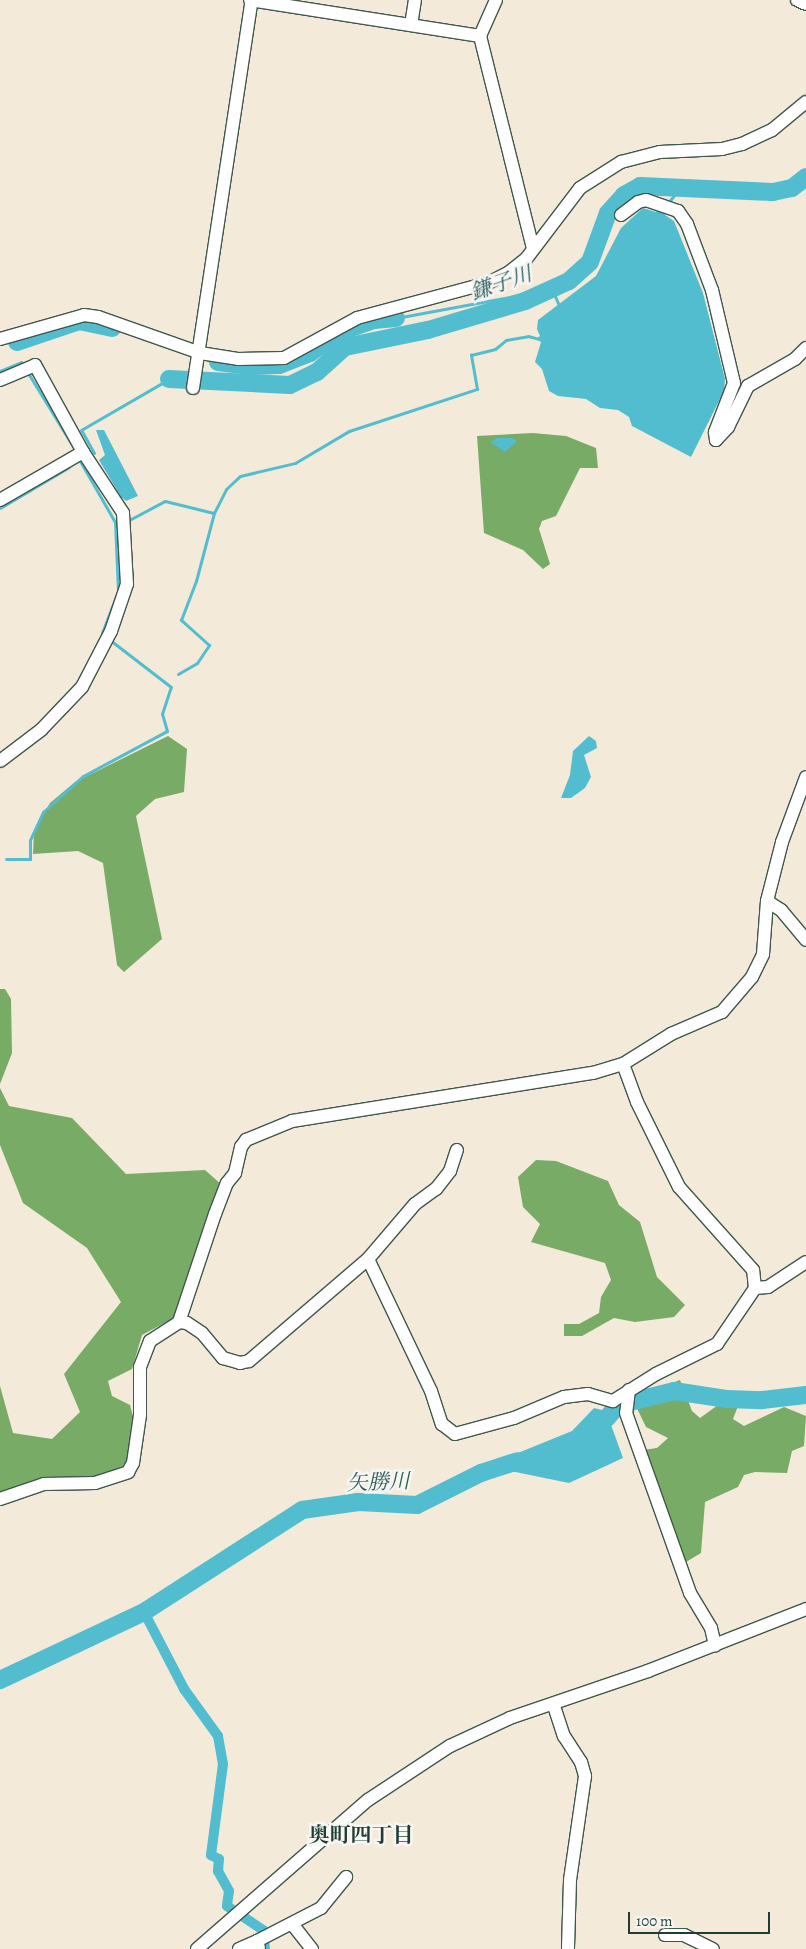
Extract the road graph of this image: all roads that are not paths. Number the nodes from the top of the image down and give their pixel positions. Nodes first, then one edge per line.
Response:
1 (251, 0) edge
2 (415, 0) edge
3 (496, 0) edge
4 (797, 0) edge
5 (806, 4) edge
6 (411, 25) junction
7 (480, 36) junction
8 (806, 102) edge
9 (621, 215) dead end
10 (533, 249) junction
11 (0, 339) edge
12 (806, 348) edge
13 (200, 353) junction
14 (0, 380) edge
15 (193, 388) dead end
16 (83, 452) junction
17 (0, 500) edge
18 (0, 761) edge
19 (806, 777) edge
20 (767, 901) junction
21 (806, 940) edge
22 (623, 1064) junction
23 (456, 1150) dead end
24 (368, 1258) junction
25 (806, 1262) edge
26 (755, 1288) junction
27 (179, 1322) junction
28 (629, 1390) junction
29 (0, 1499) edge
30 (806, 1608) edge
31 (715, 1646) junction
32 (554, 1706) junction
33 (346, 1877) dead end
34 (293, 1925) junction
35 (665, 1934) dead end
36 (258, 1945) edge
37 (197, 1949) edge
38 (238, 1949) edge
39 (312, 1949) edge
40 (568, 1949) edge
41 (713, 1949) edge

1 - 6 street
1 - 13 street
2 - 6 street
3 - 7 street
4 - 5 street
6 - 7 street
7 - 10 street
8 - 10 street
9 - 12 street
10 - 13 street
11 - 13 street
13 - 15 street
14 - 16 street
16 - 17 street
16 - 18 street
19 - 20 street
20 - 21 street
20 - 22 street
22 - 26 street
22 - 27 street
23 - 24 street
24 - 27 street
24 - 28 street
25 - 26 street
26 - 28 street
27 - 29 street
28 - 31 street
30 - 31 street
31 - 32 street
32 - 37 street
32 - 40 street
33 - 34 street
34 - 36 street
34 - 39 street
35 - 41 street
36 - 38 street

